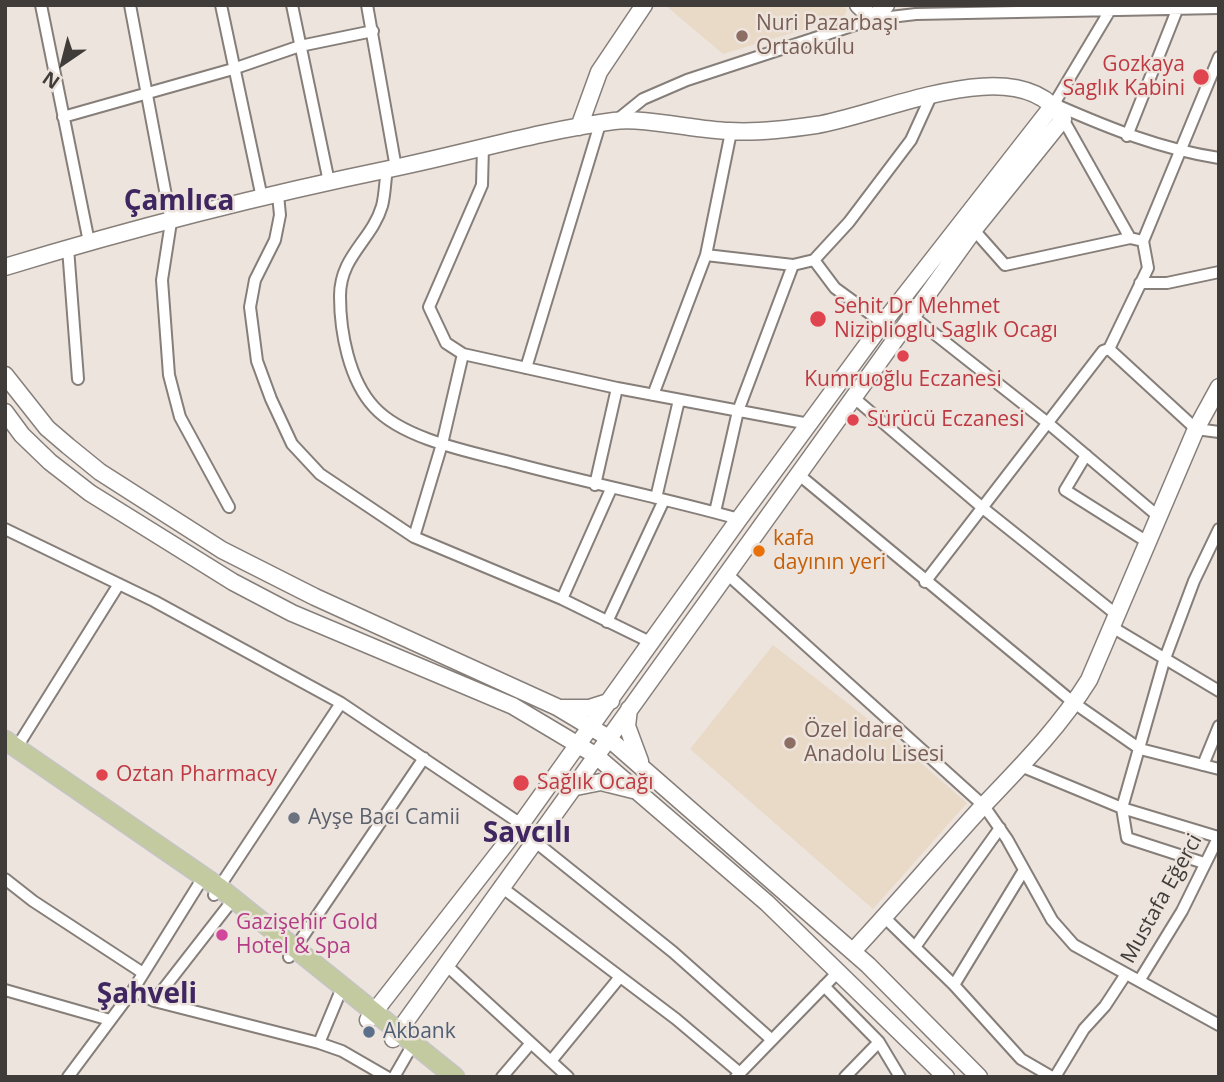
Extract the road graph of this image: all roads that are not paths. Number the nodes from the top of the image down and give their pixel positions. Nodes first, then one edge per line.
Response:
1 (41, 5) edge
2 (130, 5) edge
3 (220, 5) edge
4 (292, 5) edge
5 (367, 5) edge
6 (858, 5) edge
7 (886, 5) edge
8 (641, 6) edge
9 (1108, 8) edge
10 (1219, 8) edge
11 (970, 9) edge
12 (1177, 10) junction
13 (873, 19) junction
14 (373, 32) junction
15 (300, 46) junction
16 (1219, 57) edge
17 (233, 69) junction
18 (147, 93) junction
19 (932, 94) junction
20 (1054, 104) junction
21 (63, 117) junction
22 (1063, 119) junction
23 (617, 121) junction
24 (600, 124) junction
25 (579, 127) junction
26 (731, 132) junction
27 (1127, 136) junction
28 (484, 146) junction
29 (1180, 152) junction
30 (1219, 158) edge
31 (392, 168) junction
32 (328, 182) junction
33 (270, 197) junction
34 (171, 222) junction
35 (974, 230) junction
36 (1130, 238) junction
37 (1143, 241) junction
38 (89, 242) junction
39 (68, 248) junction
40 (706, 255) junction
41 (814, 261) junction
42 (793, 265) junction
43 (5, 267) edge
44 (1219, 271) edge
45 (1140, 283) junction
46 (912, 316) junction
47 (883, 323) junction
48 (1109, 349) junction
49 (463, 354) junction
50 (526, 368) junction
51 (5, 374) edge
52 (78, 379) dead end
53 (1219, 387) edge
54 (617, 388) junction
55 (653, 395) junction
56 (853, 397) junction
57 (679, 400) junction
58 (738, 411) junction
59 (5, 412) edge
60 (809, 424) junction
61 (1049, 424) junction
62 (1196, 429) junction
63 (1219, 432) edge
64 (442, 444) junction
65 (1086, 455) junction
66 (798, 474) junction
67 (595, 485) junction
68 (611, 489) junction
69 (660, 499) junction
70 (229, 507) dead end
71 (984, 509) junction
72 (715, 512) junction
73 (1159, 517) junction
74 (738, 519) junction
75 (5, 529) edge
76 (1219, 529) edge
77 (414, 537) junction
78 (1149, 543) junction
79 (726, 573) junction
80 (925, 582) junction
81 (119, 584) junction
82 (562, 599) junction
83 (1114, 621) junction
84 (607, 622) junction
85 (652, 643) junction
86 (1164, 661) junction
87 (1219, 691) edge
88 (611, 701) junction
89 (341, 703) junction
90 (1074, 703) junction
91 (630, 706) junction
92 (557, 707) junction
93 (1219, 726) edge
94 (554, 728) junction
95 (591, 729) junction
96 (607, 737) junction
97 (579, 743) junction
98 (9, 746) edge
99 (1140, 749) junction
100 (595, 755) junction
101 (424, 758) junction
102 (1203, 765) junction
103 (561, 768) junction
104 (1023, 768) junction
105 (644, 769) junction
106 (1219, 769) edge
107 (571, 788) junction
108 (639, 793) junction
109 (984, 806) junction
110 (1122, 808) junction
111 (521, 824) junction
112 (1000, 828) junction
113 (1218, 836) edge
114 (533, 840) junction
115 (1204, 863) junction
116 (1024, 870) junction
117 (5, 879) edge
118 (199, 884) junction
119 (500, 886) junction
120 (220, 897) junction
121 (884, 917) junction
122 (915, 947) junction
123 (853, 951) junction
124 (292, 953) junction
125 (445, 964) junction
126 (839, 971) junction
127 (143, 973) junction
128 (1126, 974) junction
129 (620, 977) junction
130 (1139, 981) junction
131 (954, 985) junction
132 (824, 986) junction
133 (5, 990) edge
134 (132, 990) junction
135 (340, 995) junction
136 (153, 1001) junction
137 (371, 1016) junction
138 (110, 1020) junction
139 (1219, 1026) edge
140 (396, 1034) junction
141 (772, 1040) junction
142 (879, 1042) junction
143 (319, 1043) junction
144 (531, 1043) junction
145 (409, 1051) junction
146 (551, 1061) junction
147 (738, 1075) edge
148 (68, 1077) edge
149 (387, 1077) edge
150 (394, 1077) edge
151 (441, 1077) edge
152 (455, 1077) edge
153 (502, 1077) edge
154 (568, 1077) edge
155 (845, 1077) edge
156 (900, 1077) edge
157 (946, 1077) edge
158 (979, 1077) edge
159 (1053, 1077) edge

1 - 21 street
2 - 18 street
3 - 17 street
4 - 15 street
5 - 14 street
6 - 13 street
7 - 13 street
8 - 25 street
9 - 11 street
9 - 12 street
9 - 20 street
10 - 12 street
11 - 13 street
12 - 27 street
13 - 23 street
14 - 15 street
14 - 31 street
15 - 17 street
15 - 32 street
16 - 29 street
17 - 18 street
17 - 33 street
18 - 21 street
18 - 34 street
19 - 20 street
19 - 26 street
19 - 41 street
20 - 22 street
20 - 27 street
20 - 47 street
21 - 38 street
22 - 35 street
22 - 36 street
23 - 24 street
23 - 26 street
24 - 25 street
24 - 50 street
25 - 28 street
26 - 40 street
27 - 29 street
28 - 31 street
28 - 49 street
29 - 30 street
29 - 37 street
31 - 32 street
31 - 64 street
32 - 33 street
33 - 34 street
33 - 77 street
34 - 38 street
34 - 70 street
35 - 36 street
35 - 46 street
36 - 37 street
37 - 45 street
38 - 39 street
39 - 43 street
39 - 52 street
40 - 42 street
40 - 55 street
41 - 42 street
41 - 47 street
42 - 58 street
44 - 45 street
45 - 48 street
46 - 56 street
46 - 61 street
47 - 60 street
48 - 61 street
48 - 62 street
49 - 50 street
49 - 64 street
50 - 54 street
51 - 92 street
53 - 62 street
54 - 55 street
54 - 67 street
55 - 57 street
56 - 66 street
56 - 71 street
57 - 58 street
57 - 69 street
58 - 60 street
58 - 72 street
59 - 94 street
60 - 74 street
61 - 65 street
61 - 71 street
62 - 63 street
62 - 73 street
64 - 67 street
64 - 77 street
65 - 73 street
65 - 78 street
66 - 79 street
66 - 80 street
67 - 68 street
68 - 69 street
68 - 82 street
69 - 72 street
69 - 84 street
71 - 80 street
71 - 83 street
72 - 74 street
73 - 78 street
74 - 85 street
75 - 81 street
76 - 86 street
77 - 82 street
78 - 83 street
79 - 91 street
79 - 109 street
80 - 90 street
81 - 89 street
81 - 98 street
82 - 84 street
83 - 86 street
83 - 90 street
84 - 85 street
85 - 88 street
86 - 87 street
86 - 99 street
88 - 92 street
88 - 95 street
89 - 101 street
89 - 120 street
90 - 99 street
90 - 104 street
91 - 96 street
91 - 105 street
92 - 95 street
93 - 102 street
94 - 97 street
94 - 103 street
95 - 96 street
95 - 97 street
96 - 100 street
96 - 105 street
97 - 100 street
97 - 103 street
98 - 118 main road
98 - 120 main road
99 - 102 street
99 - 110 street
100 - 107 street
100 - 108 street
101 - 111 street
101 - 124 street
102 - 106 street
103 - 111 street
104 - 109 street
104 - 110 street
105 - 123 street
107 - 108 street
107 - 114 street
108 - 126 street
109 - 112 street
109 - 121 street
110 - 113 street
110 - 115 street
111 - 137 street
112 - 116 street
112 - 122 street
113 - 115 street, Mustafa Eğerci
114 - 119 street
114 - 141 street
115 - 130 street, Mustafa Eğerci
116 - 128 street
116 - 131 street
117 - 127 street
118 - 120 main road
118 - 127 street
119 - 125 street
119 - 129 street
120 - 124 main road
120 - 136 street
121 - 122 street
121 - 123 street
122 - 131 street
123 - 158 street
124 - 135 main road
124 - 137 main road
125 - 140 street
125 - 144 street
126 - 132 street
126 - 157 street
127 - 134 street
128 - 130 street
128 - 159 street
129 - 146 street
129 - 147 street
130 - 139 street
131 - 159 street
132 - 141 street
132 - 142 street
133 - 138 street
134 - 136 street
134 - 138 street
135 - 137 main road
135 - 143 street
136 - 143 street
137 - 140 main road
138 - 148 street
140 - 145 main road
140 - 152 main road
141 - 147 street
142 - 155 street
142 - 156 street
143 - 149 street
144 - 146 street
144 - 153 street
145 - 150 street
145 - 151 main road
146 - 154 street

